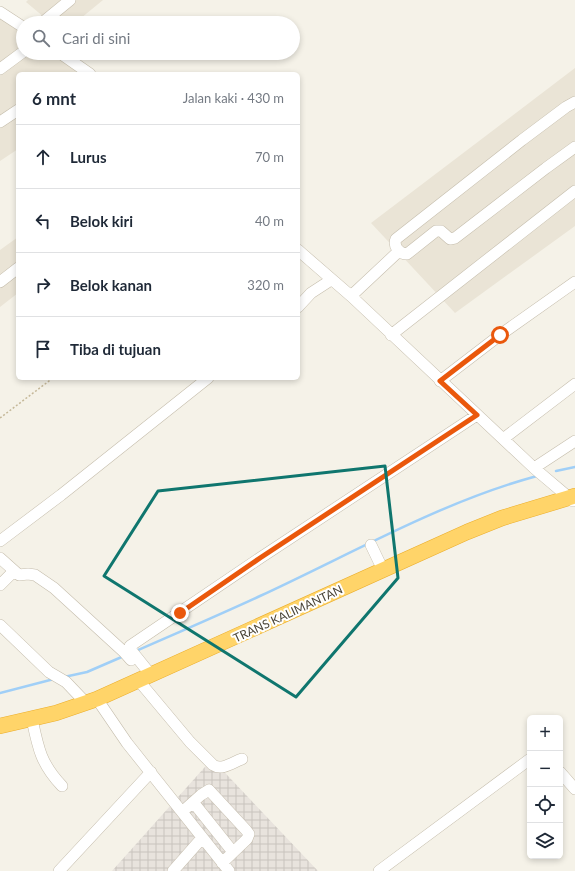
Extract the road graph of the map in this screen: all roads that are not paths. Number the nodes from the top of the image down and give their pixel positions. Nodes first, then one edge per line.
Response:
1 (70, 0) edge
2 (1, 13) edge
3 (51, 16) edge
4 (16, 23) edge
5 (16, 57) edge
6 (70, 60) edge
7 (0, 69) edge
8 (85, 71) edge
9 (575, 102) edge
10 (16, 111) edge
11 (0, 122) edge
12 (575, 147) edge
13 (575, 191) edge
14 (399, 251) junction
15 (300, 252) edge
16 (16, 270) edge
17 (331, 280) junction
18 (0, 282) edge
19 (575, 282) edge
20 (350, 296) junction
21 (300, 305) edge
22 (391, 335) junction
23 (205, 380) edge
24 (440, 381) junction
25 (575, 384) edge
26 (477, 415) junction
27 (503, 439) junction
28 (575, 441) edge
29 (539, 473) junction
30 (573, 499) edge
31 (0, 541) edge
32 (371, 545) dead end
33 (0, 558) edge
34 (384, 570) junction
35 (14, 571) junction
36 (0, 585) edge
37 (0, 626) edge
38 (130, 654) junction
39 (145, 678) junction
40 (92, 701) junction
41 (32, 719) junction
42 (0, 726) edge
43 (242, 759) dead end
44 (527, 761) edge
45 (151, 772) junction
46 (563, 775) edge
47 (62, 786) dead end
48 (575, 789) edge
49 (193, 802) junction
50 (182, 812) junction
51 (202, 838) junction
52 (233, 852) junction
53 (225, 867) edge
54 (386, 869) edge
55 (60, 871) edge
56 (173, 871) edge

1 - 3 street
2 - 4 street
5 - 7 street
6 - 8 street
9 - 14 street
10 - 11 street
12 - 14 street
13 - 22 street
14 - 20 street
15 - 17 street
16 - 18 street
17 - 20 street
17 - 21 street
19 - 24 street
20 - 22 street
22 - 24 street
23 - 31 street
24 - 26 street
25 - 27 street
26 - 27 street
26 - 38 street
27 - 29 street
28 - 29 street
29 - 30 street
30 - 34 highway, TRANS KALIMANTAN
32 - 34 street
33 - 35 street
34 - 39 highway, TRANS KALIMANTAN
35 - 36 street
35 - 38 street
37 - 40 street
38 - 39 street
39 - 40 highway, TRANS KALIMANTAN
39 - 43 street
40 - 41 highway, TRANS KALIMANTAN
40 - 45 street
41 - 42 highway, TRANS KALIMANTAN
41 - 47 street
44 - 54 street
45 - 50 street
45 - 55 street
46 - 48 street
49 - 50 street
49 - 52 street
49 - 52 street
50 - 51 street
51 - 53 street
51 - 56 street
52 - 53 street

